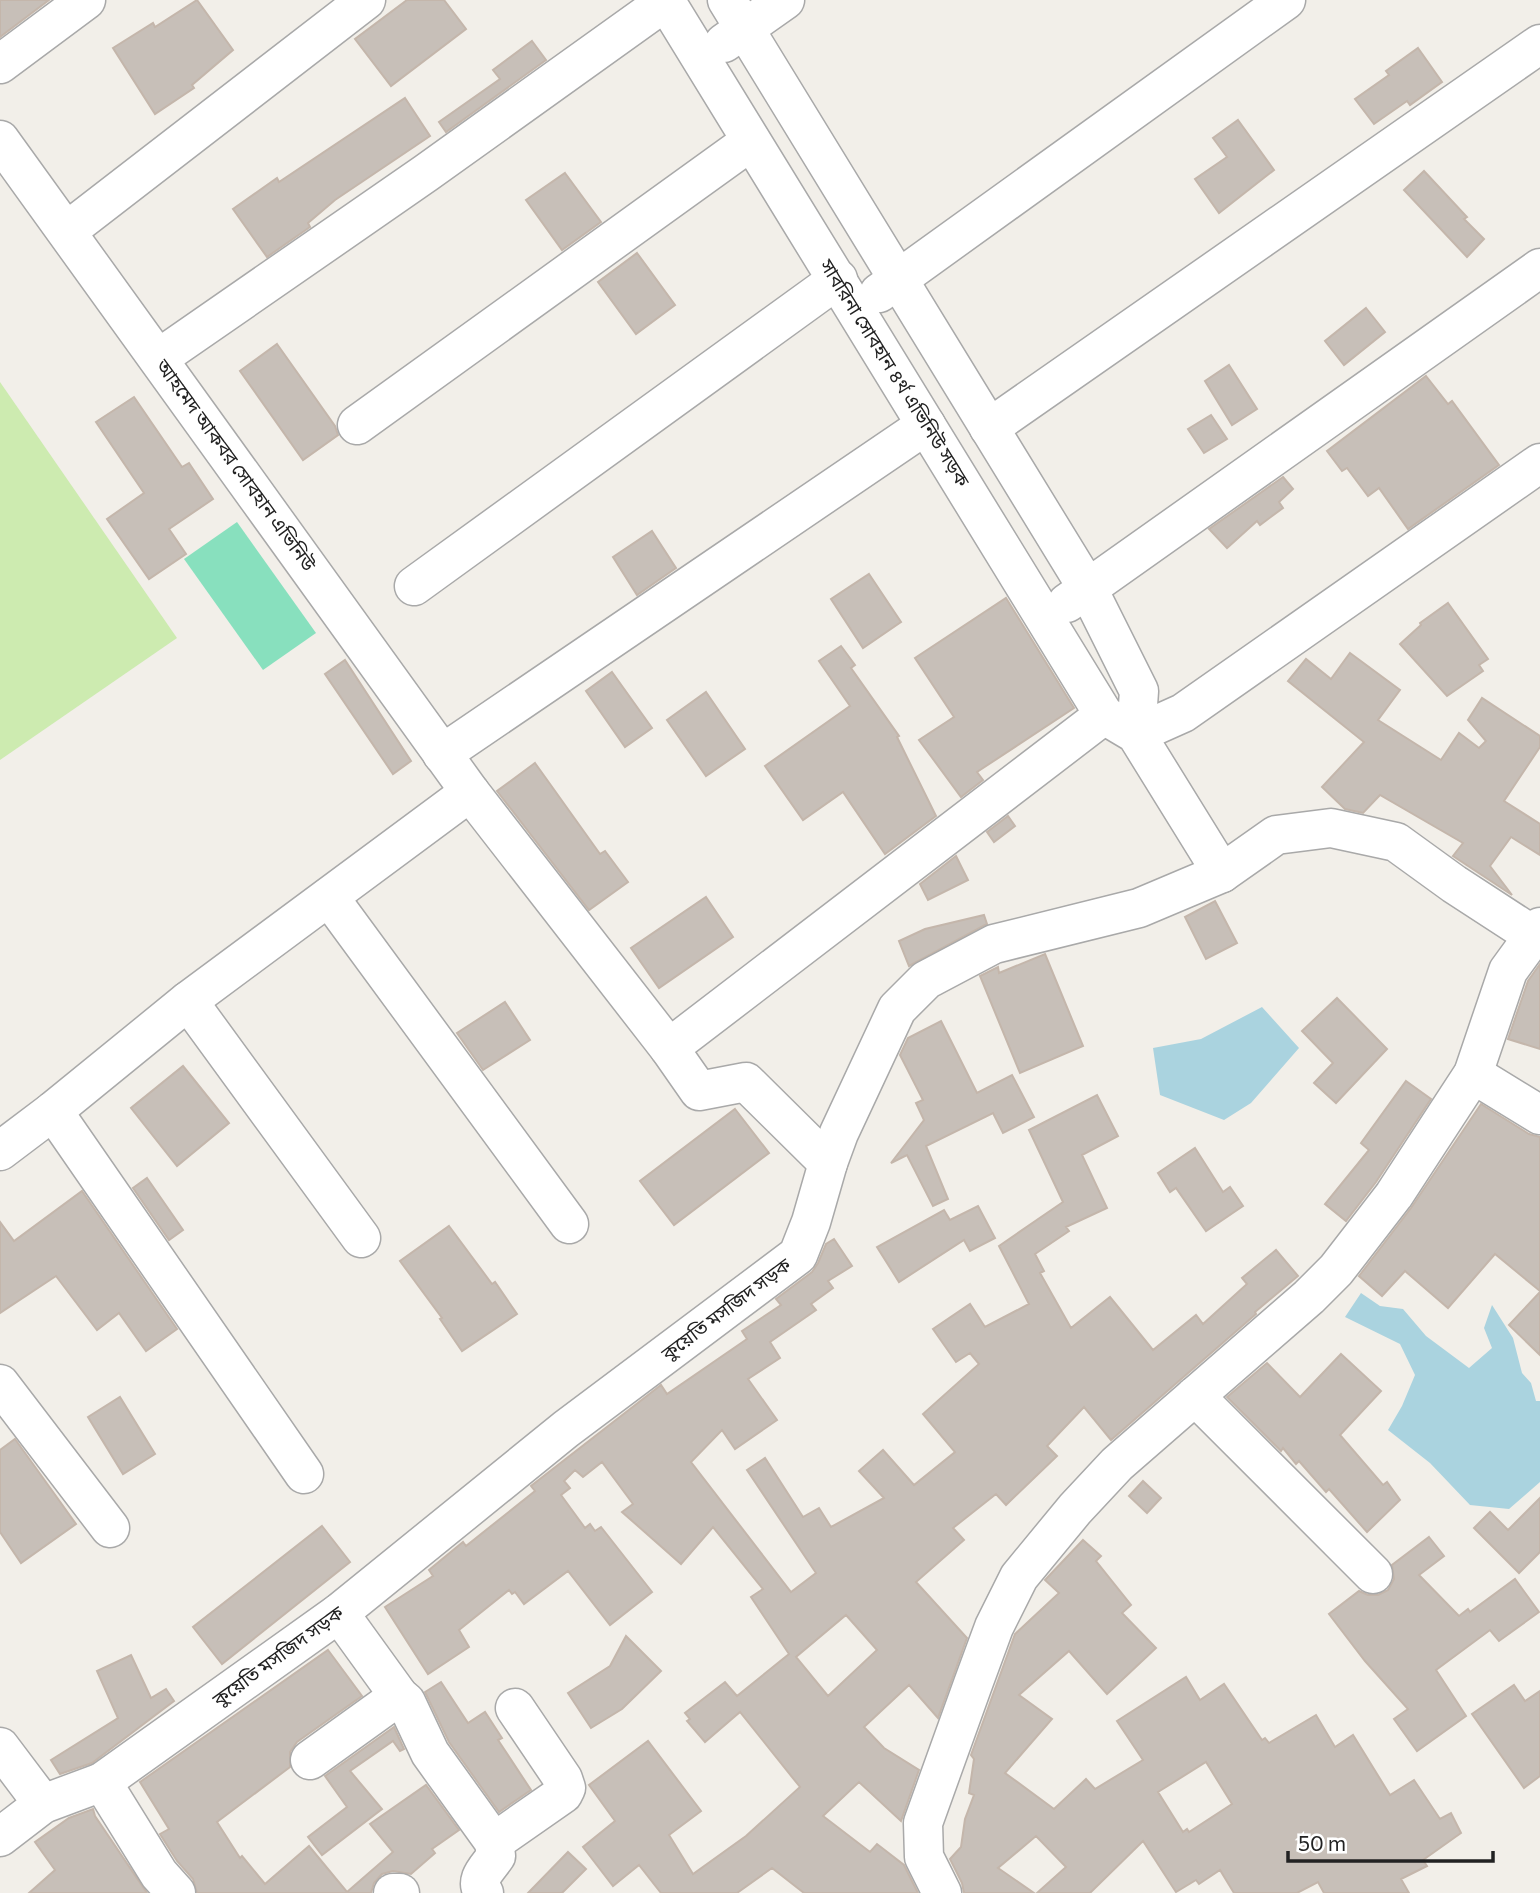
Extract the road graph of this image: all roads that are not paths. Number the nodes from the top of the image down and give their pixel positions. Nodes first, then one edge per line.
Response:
1 (86, 0) edge
2 (366, 0) edge
3 (785, 0) edge
4 (1286, 0) edge
5 (666, 1) edge
6 (736, 14) edge
7 (1540, 44) edge
8 (701, 59) junction
9 (0, 64) edge
10 (0, 140) edge
11 (751, 141) junction
12 (67, 231) junction
13 (1540, 268) edge
14 (898, 279) junction
15 (847, 294) junction
16 (159, 358) junction
17 (357, 425) dead end
18 (926, 425) junction
19 (989, 428) junction
20 (1540, 463) edge
21 (414, 586) dead end
22 (1088, 589) junction
23 (1044, 617) junction
24 (1120, 725) junction
25 (442, 754) junction
26 (470, 792) junction
27 (1222, 873) junction
28 (328, 897) junction
29 (1537, 931) edge
30 (188, 1001) junction
31 (668, 1048) junction
32 (1473, 1074) junction
33 (53, 1111) junction
34 (1540, 1115) edge
35 (0, 1152) edge
36 (828, 1163) junction
37 (569, 1223) dead end
38 (361, 1238) dead end
39 (0, 1384) edge
40 (1195, 1396) junction
41 (304, 1474) dead end
42 (110, 1528) dead end
43 (1373, 1574) dead end
44 (339, 1613) junction
45 (399, 1696) junction
46 (515, 1708) dead end
47 (0, 1747) edge
48 (310, 1760) dead end
49 (102, 1782) junction
50 (43, 1804) junction
51 (0, 1837) edge
52 (494, 1842) junction
53 (176, 1893) edge
54 (393, 1893) edge
55 (400, 1893) edge
56 (484, 1893) edge
57 (942, 1893) edge

1 - 9 street
2 - 12 street
3 - 6 street
4 - 14 street
5 - 8 street, সাবরিনা সোবহান ৪র্থ এভিনিউ সড়ক
5 - 16 street
6 - 8 street
6 - 14 street
7 - 19 street
8 - 11 street, সাবরিনা সোবহান ৪র্থ এভিনিউ সড়ক
10 - 12 street, আহমেদ আকবর সোবহান এভিনিউ
11 - 15 street, সাবরিনা সোবহান ৪র্থ এভিনিউ সড়ক
11 - 17 street
12 - 16 street, আহমেদ আকবর সোবহান এভিনিউ
13 - 22 street
14 - 15 street
14 - 19 street
15 - 18 street, সাবরিনা সোবহান ৪র্থ এভিনিউ সড়ক
15 - 21 street
16 - 25 street, আহমেদ আকবর সোবহান এভিনিউ
18 - 23 street, সাবরিনা সোবহান ৪র্থ এভিনিউ সড়ক
18 - 25 street
19 - 22 street
20 - 24 street
22 - 23 street
22 - 24 street
23 - 24 street, সাবরিনা সোবহান ৪র্থ এভিনিউ সড়ক
24 - 27 street, সাবরিনা সোবহান ৪র্থ এভিনিউ সড়ক
24 - 31 street
25 - 26 street, আহমেদ আকবর সোবহান এভিনিউ
26 - 28 street
26 - 31 street, আহমেদ আকবর সোবহান এভিনিউ
27 - 29 street, কুয়েতি মসজিদ সড়ক
27 - 36 street, কুয়েতি মসজিদ সড়ক
28 - 30 street
28 - 37 street
29 - 32 street
30 - 33 street
30 - 38 street
31 - 36 street, আহমেদ আকবর সোবহান এভিনিউ
32 - 34 street
32 - 40 street
33 - 35 street
33 - 41 street
36 - 44 street, কুয়েতি মসজিদ সড়ক
39 - 42 street
40 - 43 street
40 - 57 street
44 - 45 street
44 - 49 street, কুয়েতি মসজিদ সড়ক
45 - 48 street
45 - 52 street
46 - 52 street
47 - 50 street
49 - 50 street, কুয়েতি মসজিদ সড়ক
49 - 53 street
50 - 51 street, কুয়েতি মসজিদ সড়ক
52 - 56 street
54 - 55 street

